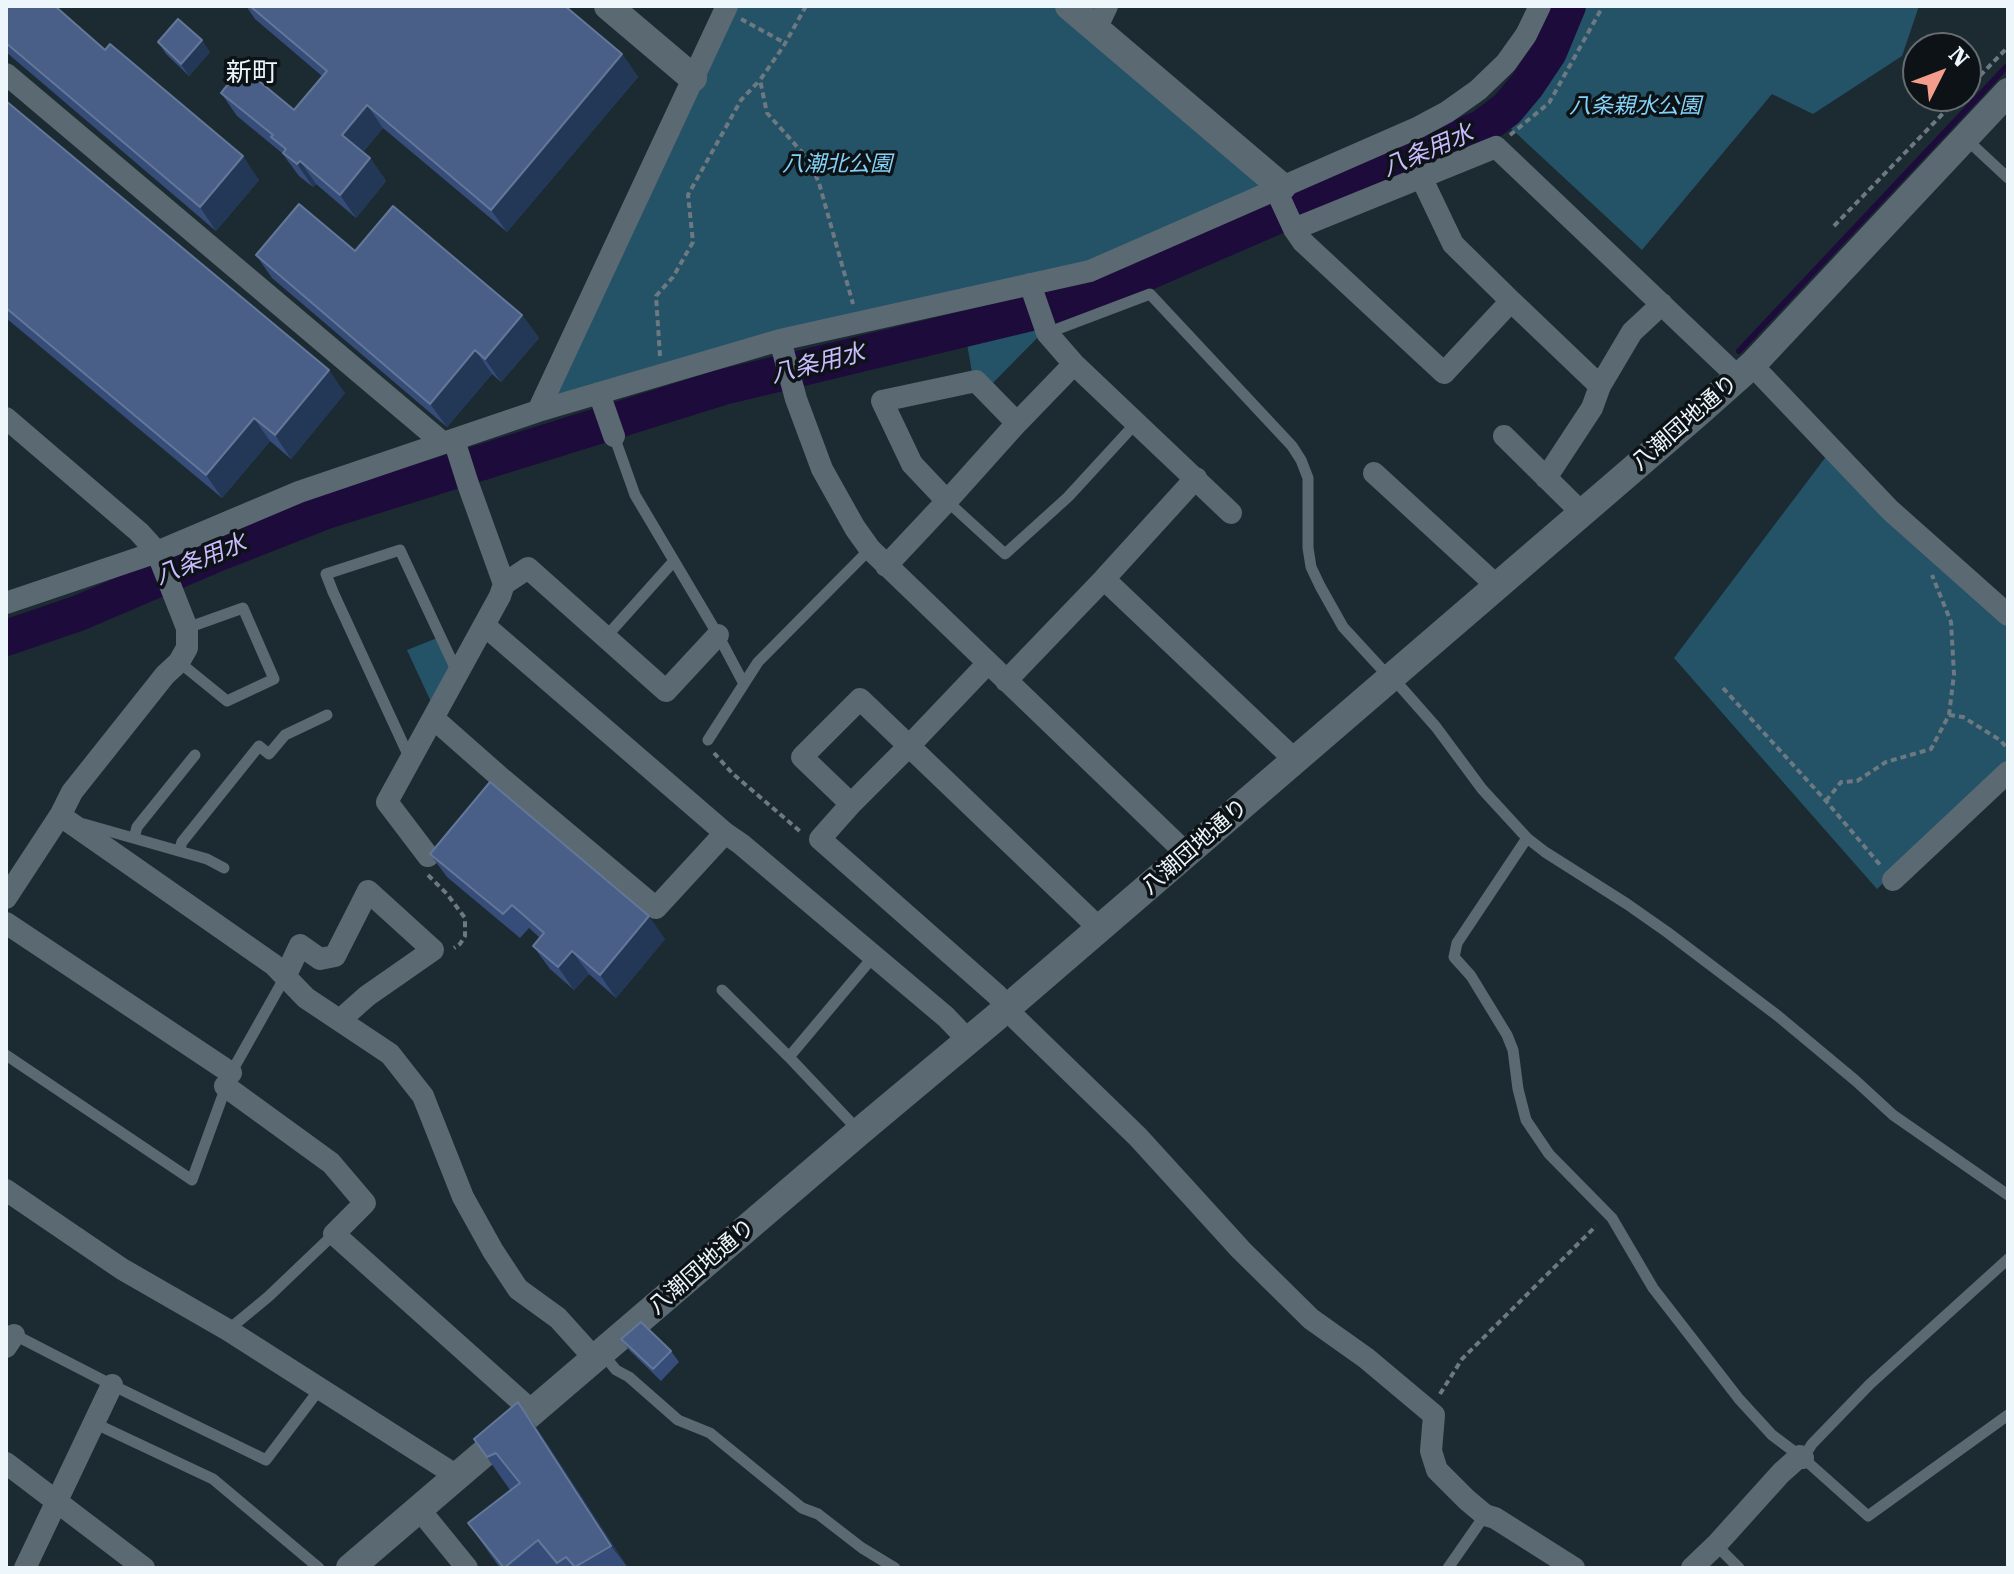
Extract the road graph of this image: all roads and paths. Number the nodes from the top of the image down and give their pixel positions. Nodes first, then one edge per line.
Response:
1 (608, 6) edge
2 (806, 6) edge
3 (1069, 6) edge
4 (1540, 6) edge
5 (1603, 6) edge
6 (726, 8) edge
7 (1102, 18) edge
8 (785, 43) junction
9 (2008, 47) edge
10 (6, 74) edge
11 (1982, 74) edge
12 (693, 78) junction
13 (760, 80) junction
14 (2008, 92) edge
15 (1944, 112) edge
16 (1965, 138) junction
17 (1496, 147) junction
18 (1421, 177) junction
19 (2008, 178) edge
20 (1279, 189) junction
21 (1292, 225) junction
22 (1834, 226) dead end
23 (1030, 284) junction
24 (1511, 301) junction
25 (1662, 304) junction
26 (858, 322) junction
27 (1047, 333) junction
28 (782, 347) junction
29 (1074, 364) junction
30 (1745, 371) junction
31 (662, 374) junction
32 (1600, 386) junction
33 (601, 400) junction
34 (538, 411) junction
35 (6, 418) edge
36 (1017, 423) junction
37 (1136, 423) junction
38 (614, 436) joint
39 (1504, 436) dead end
40 (451, 445) junction
41 (1374, 473) dead end
42 (1196, 478) junction
43 (1546, 478) junction
44 (947, 501) junction
45 (1231, 513) dead end
46 (1582, 513) junction
47 (870, 549) junction
48 (157, 552) junction
49 (673, 562) junction
50 (886, 566) junction
51 (1931, 573) dead end
52 (1104, 579) junction
53 (504, 584) junction
54 (1497, 586) junction
55 (6, 603) edge
56 (2008, 615) edge
57 (484, 625) junction
58 (187, 628) junction
59 (718, 635) junction
60 (605, 638) junction
61 (179, 662) junction
62 (988, 663) junction
63 (458, 673) junction
64 (1391, 678) junction
65 (1006, 681) junction
66 (744, 684) junction
67 (1723, 688) dead end
68 (327, 715) dead end
69 (1949, 715) junction
70 (433, 718) junction
71 (708, 740) joint
72 (910, 745) junction
73 (2008, 749) edge
74 (195, 755) dead end
75 (410, 759) junction
76 (1295, 760) junction
77 (2008, 772) edge
78 (1826, 801) junction
79 (851, 804) junction
80 (63, 816) junction
81 (725, 833) junction
82 (134, 838) junction
83 (1527, 838) junction
84 (820, 839) junction
85 (179, 851) junction
86 (1187, 854) junction
87 (426, 858) joint
88 (224, 868) dead end
89 (1893, 880) joint
90 (6, 898) edge
91 (6, 923) edge
92 (1099, 928) junction
93 (433, 950) junction
94 (873, 957) junction
95 (285, 977) junction
96 (722, 990) dead end
97 (1007, 1008) junction
98 (340, 1020) junction
99 (968, 1040) junction
100 (6, 1055) edge
101 (789, 1057) junction
102 (228, 1080) junction
103 (859, 1132) junction
104 (6, 1190) edge
105 (2008, 1195) edge
106 (1596, 1226) dead end
107 (334, 1234) junction
108 (2008, 1259) edge
109 (228, 1330) junction
110 (9, 1337) edge
111 (599, 1356) junction
112 (112, 1385) junction
113 (319, 1390) junction
114 (533, 1412) junction
115 (1434, 1415) junction
116 (2008, 1415) edge
117 (94, 1423) junction
118 (1802, 1457) junction
119 (6, 1463) edge
120 (457, 1476) junction
121 (58, 1501) junction
122 (419, 1509) junction
123 (1485, 1515) junction
124 (1716, 1545) junction
125 (25, 1568) edge
126 (144, 1568) edge
127 (319, 1568) edge
128 (350, 1568) edge
129 (467, 1568) edge
130 (895, 1568) edge
131 (1448, 1568) edge
132 (1574, 1568) edge
133 (1692, 1568) edge
134 (1739, 1568) edge

1 - 12 street
2 - 8 path
3 - 7 street
4 - 20 street
5 - 17 path
6 - 8 path
6 - 12 street
7 - 20 street
8 - 13 path
9 - 11 path
10 - 40 street
12 - 34 street
13 - 26 path
13 - 31 path
14 - 16 street, 八潮団地通り
15 - 22 path
16 - 19 lane
16 - 30 street, 八潮団地通り
17 - 18 street
17 - 25 street
18 - 21 street
18 - 24 street
20 - 21 street
20 - 23 street
21 - 24 street
23 - 26 street
23 - 27 street
24 - 32 street
25 - 30 street
25 - 32 street
26 - 28 street
27 - 29 street
27 - 64 lane
28 - 31 street
28 - 47 street
29 - 36 street
29 - 37 street
30 - 46 street, 八潮団地通り
30 - 56 street
31 - 33 street
32 - 43 street
33 - 34 street
33 - 38 street
34 - 40 street
35 - 48 street
36 - 44 street
36 - 44 street
37 - 42 street
37 - 44 lane
38 - 49 lane
39 - 43 street
40 - 48 street
40 - 53 street
41 - 54 street
42 - 45 street
42 - 52 street
43 - 46 street
44 - 50 street
46 - 54 street, 八潮団地通り
47 - 50 street
47 - 66 lane
48 - 55 street
48 - 58 street
49 - 59 lane
49 - 60 lane
50 - 62 street
51 - 69 path
52 - 65 street
52 - 76 street
53 - 57 street
53 - 60 street
54 - 64 street, 八潮団地通り
57 - 63 street
57 - 81 street
58 - 61 street
58 - 61 lane
59 - 60 street
59 - 66 lane
61 - 80 street
62 - 65 street
62 - 72 street
63 - 70 street
63 - 75 lane
64 - 76 street, 八潮団地通り
64 - 83 lane
65 - 86 street
66 - 71 lane
67 - 78 path
68 - 85 lane
69 - 73 path
69 - 78 path
70 - 75 street
70 - 81 street
71 - 84 path
72 - 79 street
72 - 79 street
72 - 92 street
74 - 82 lane
75 - 87 street
76 - 86 street, 八潮団地通り
77 - 89 street
78 - 89 path
79 - 84 street
80 - 82 lane
80 - 90 street
80 - 95 street
81 - 94 street
82 - 85 lane
83 - 105 lane
83 - 118 lane
84 - 97 street
85 - 88 lane
86 - 92 street, 八潮団地通り
87 - 93 path
91 - 102 street
92 - 97 street, 八潮団地通り
93 - 95 street
93 - 98 street
94 - 99 street
94 - 101 lane
95 - 98 street
95 - 102 lane
96 - 101 lane
97 - 99 street, 八潮団地通り
97 - 115 street
98 - 111 street
99 - 103 street, 八潮団地通り
100 - 102 lane
101 - 103 lane
102 - 107 street
103 - 111 street, 八潮団地通り
104 - 109 street
106 - 115 path
107 - 109 lane
107 - 114 street
108 - 118 lane
109 - 113 street
110 - 112 lane
111 - 114 street, 八潮団地通り
111 - 130 lane
112 - 113 lane
112 - 117 street
113 - 120 street
114 - 120 street, 八潮団地通り
115 - 123 street
116 - 118 lane
117 - 121 street
117 - 127 lane
118 - 124 street
119 - 121 street
120 - 122 street, 八潮団地通り
121 - 125 street
121 - 126 street
122 - 128 street, 八潮団地通り
122 - 129 street
123 - 131 lane
123 - 132 street
124 - 133 street
124 - 134 lane

